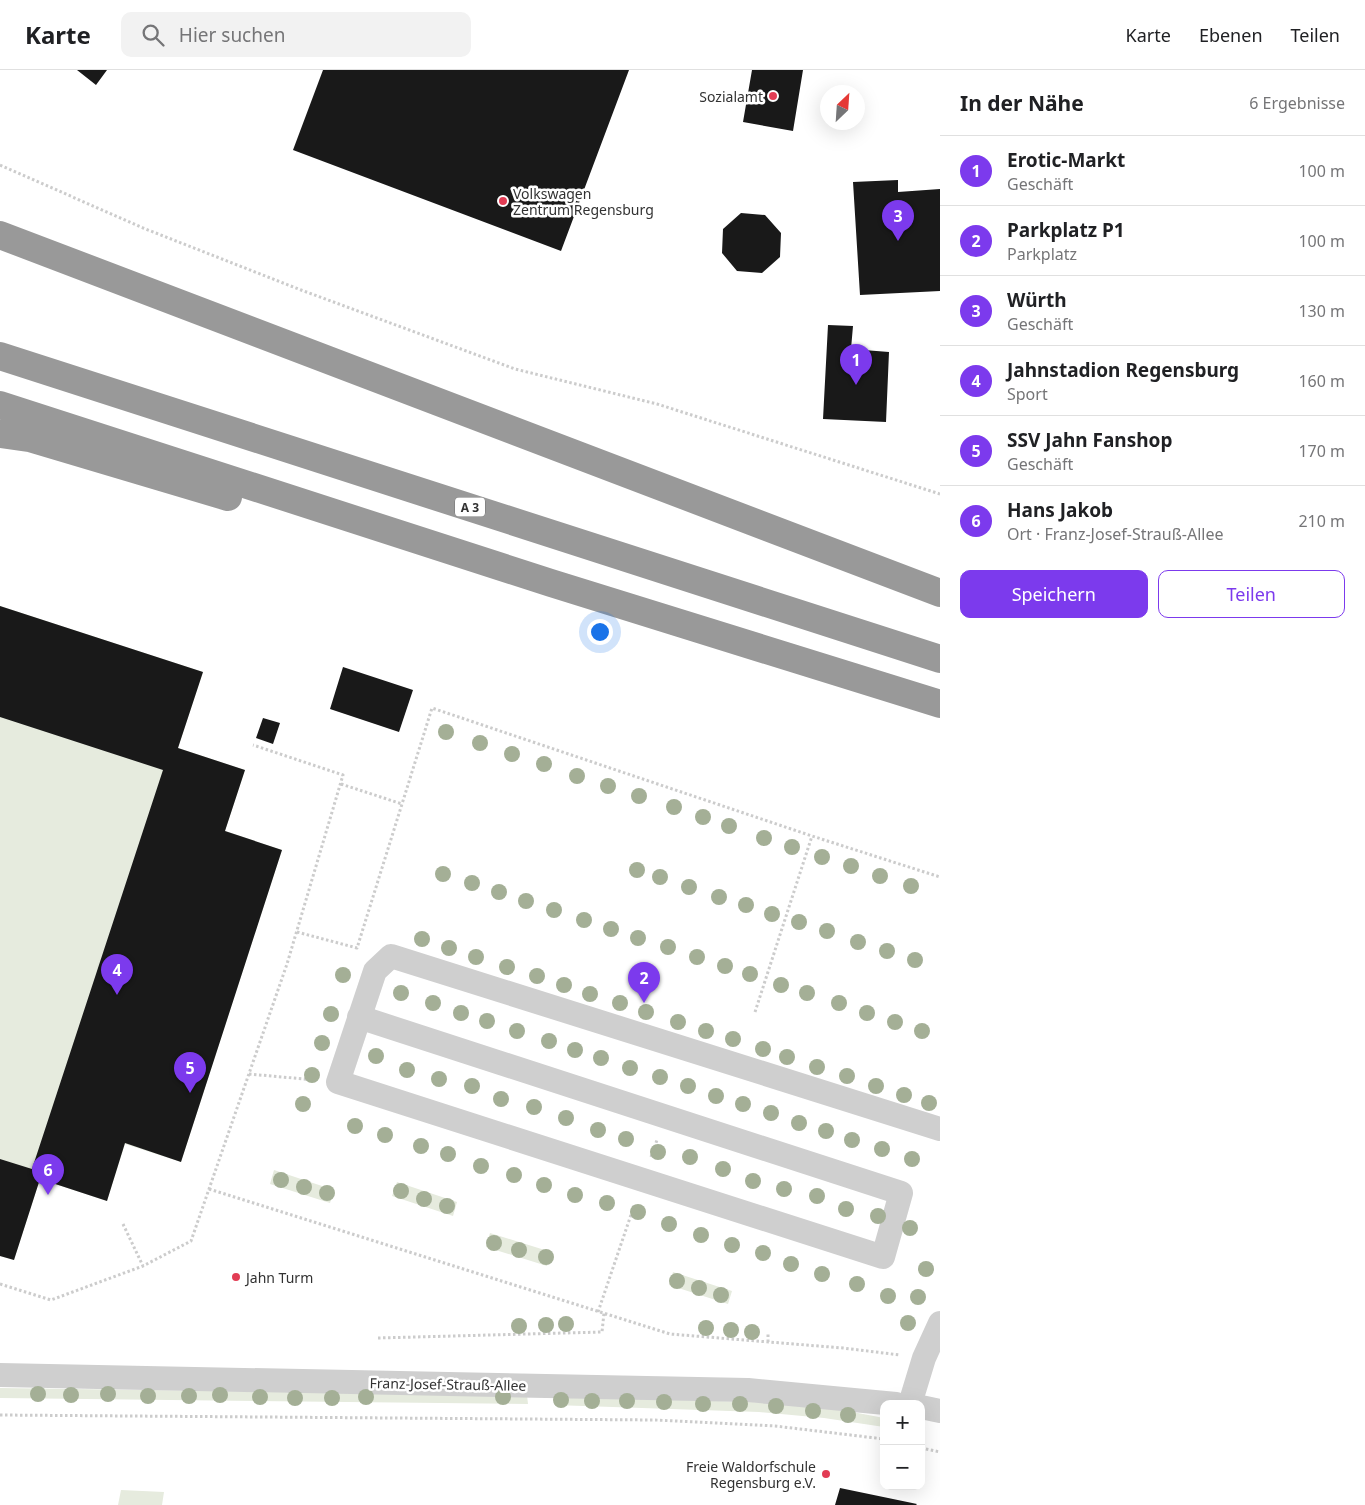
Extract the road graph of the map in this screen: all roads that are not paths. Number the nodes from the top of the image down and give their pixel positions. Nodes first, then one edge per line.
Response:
1 (0, 235) edge
2 (0, 356) edge
3 (0, 405) edge
4 (0, 434) edge
5 (551, 582) junction
6 (940, 593) edge
7 (940, 659) edge
8 (940, 704) edge
9 (359, 1017) junction
10 (940, 1129) edge
11 (940, 1323) edge
12 (0, 1375) edge
13 (911, 1400) edge
14 (880, 1402) edge
15 (925, 1408) edge
16 (940, 1411) edge

1 - 6 highway
2 - 7 highway, A 3
3 - 5 highway
4 - 5 highway
5 - 8 highway
9 - 9 street
9 - 10 street
11 - 13 street
12 - 14 street, Franz-Josef-Strauß-Allee
15 - 16 street

